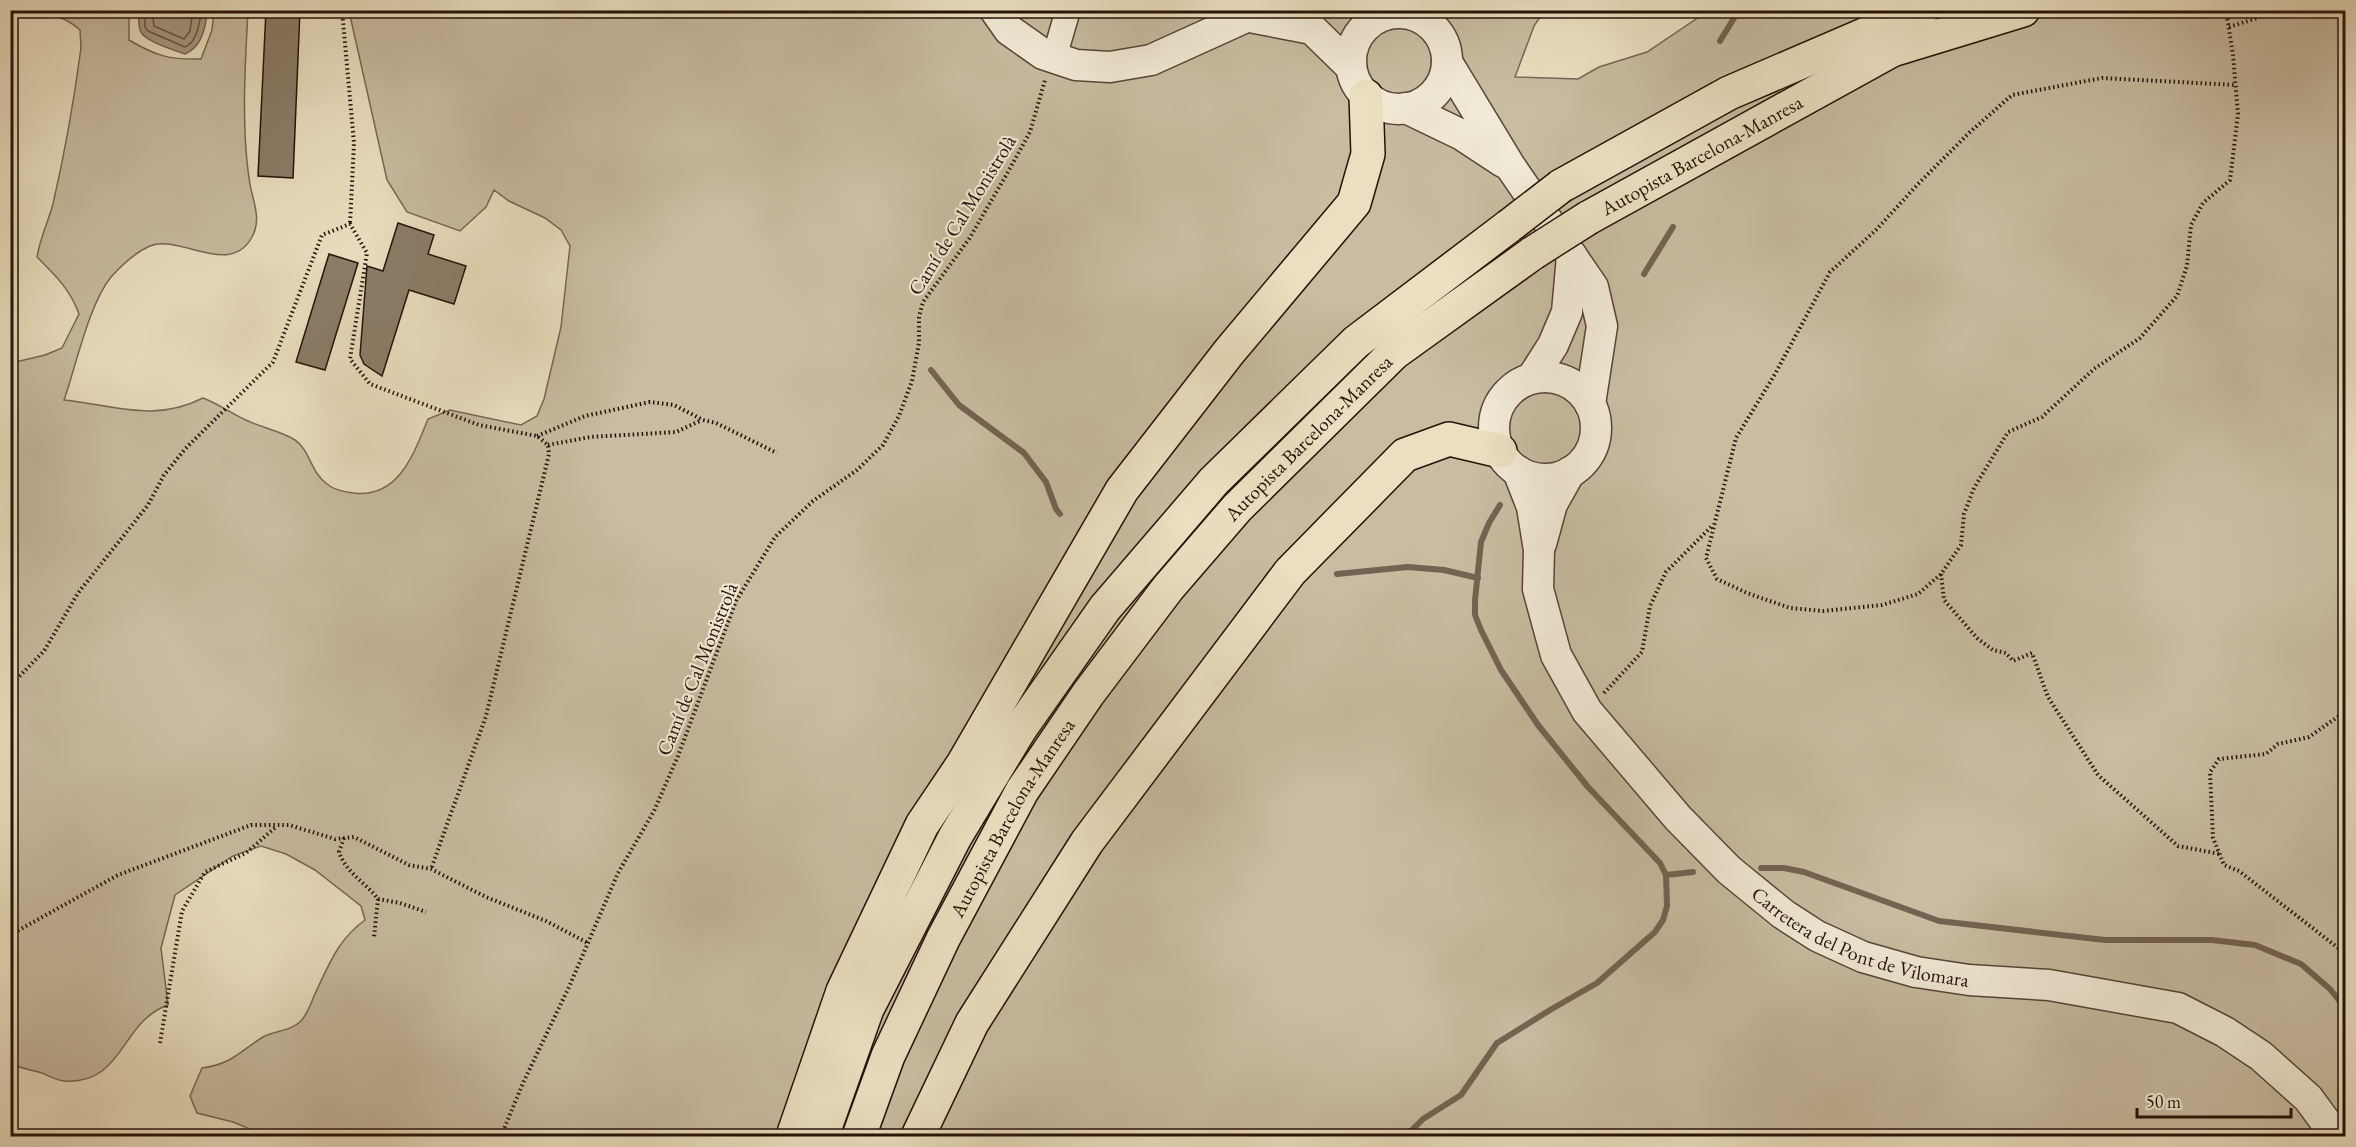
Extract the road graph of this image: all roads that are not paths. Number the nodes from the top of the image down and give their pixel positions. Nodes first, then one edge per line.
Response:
1 (995, 10) edge
2 (1068, 10) edge
3 (1281, 10) edge
4 (1922, 10) edge
5 (2023, 10) edge
6 (1384, 12) edge
7 (1246, 17) junction
8 (1054, 58) junction
9 (1447, 62) junction
10 (1351, 66) junction
11 (1366, 96) junction
12 (1406, 108) junction
13 (1510, 166) junction
14 (1572, 256) junction
15 (1532, 378) junction
16 (1590, 404) junction
17 (1509, 461) junction
18 (1570, 472) junction
19 (1539, 550) junction
20 (793, 1137) edge
21 (822, 1137) edge
22 (859, 1137) edge
23 (918, 1137) edge
24 (2336, 1137) edge

1 - 8 street
2 - 8 street
3 - 7 street
4 - 21 highway, Autopista Barcelona-Manresa, bridge
5 - 22 highway, Autopista Barcelona-Manresa, bridge
6 - 9 street
6 - 10 street
7 - 8 street
7 - 10 street
9 - 12 street
9 - 13 street
10 - 11 street
11 - 12 street
11 - 20 highway
12 - 13 street
13 - 14 street
14 - 15 street
14 - 16 street
15 - 16 street
15 - 17 street
16 - 18 street
17 - 18 street
17 - 19 street, Carretera del Pont de Vilomara
17 - 23 highway
18 - 19 street, Carretera del Pont de Vilomara
19 - 24 street, Carretera del Pont de Vilomara

